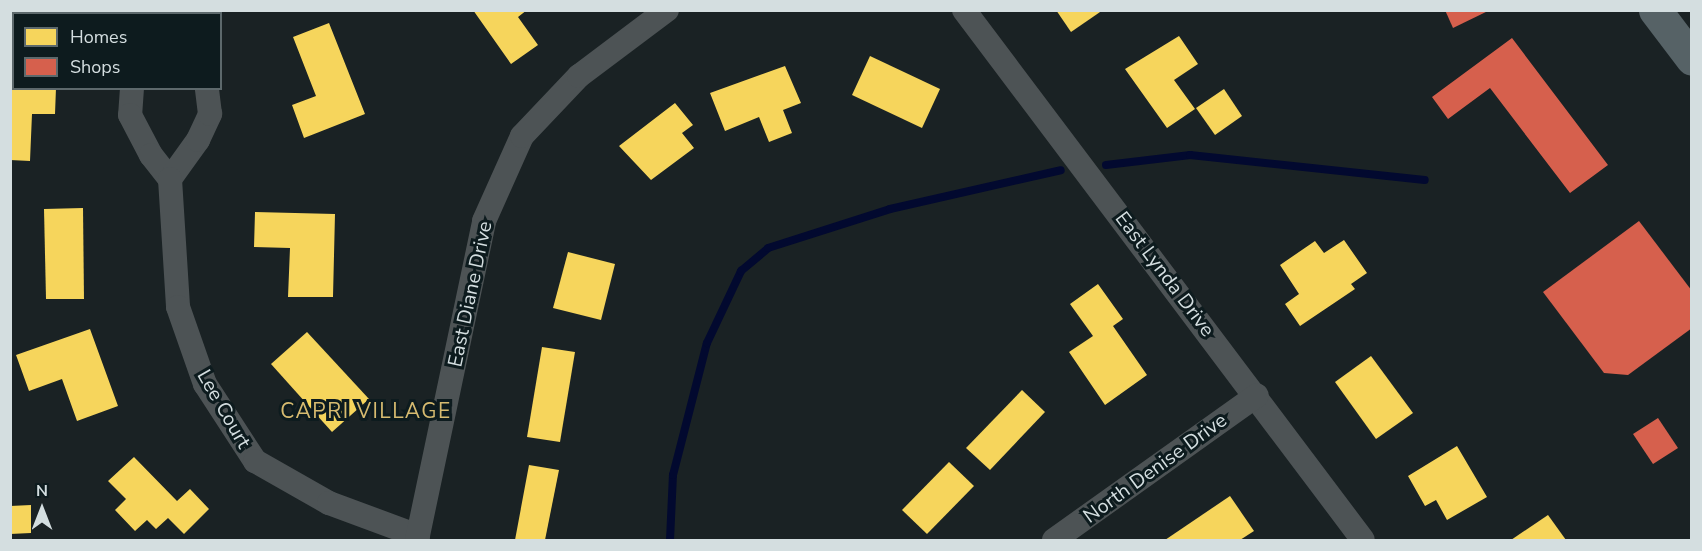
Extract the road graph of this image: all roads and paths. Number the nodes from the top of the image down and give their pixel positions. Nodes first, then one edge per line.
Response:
1 (667, 10) edge
2 (964, 10) edge
3 (1655, 10) edge
4 (1687, 43) edge
5 (132, 90) edge
6 (207, 90) edge
7 (170, 179) junction
8 (1257, 395) junction
9 (418, 538) edge
10 (1054, 540) edge
11 (1363, 540) edge

1 - 9 street, East Diane Drive
2 - 8 street, East Lynda Drive
3 - 4 main road
5 - 7 street
6 - 7 street
7 - 9 street, Lee Court
8 - 10 street, North Denise Drive
8 - 11 street, East Lynda Drive

